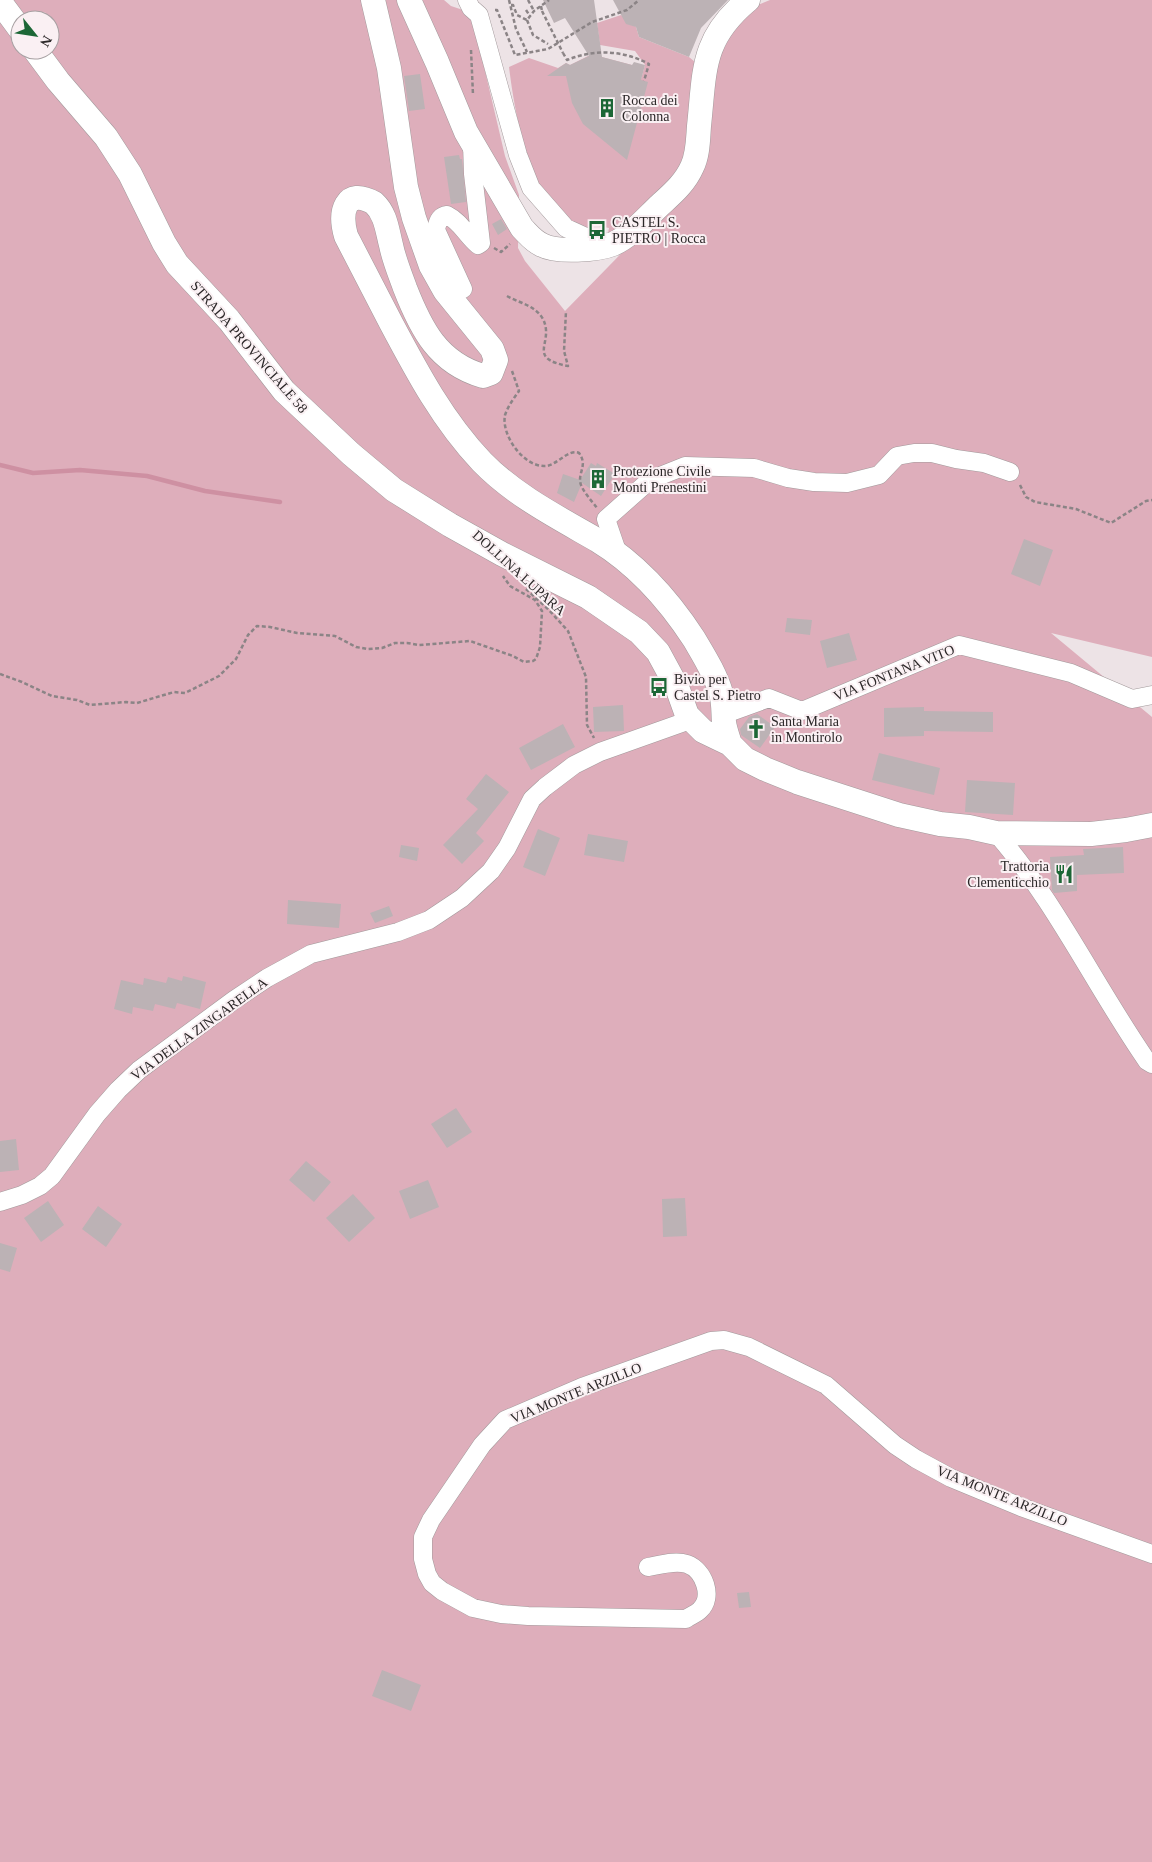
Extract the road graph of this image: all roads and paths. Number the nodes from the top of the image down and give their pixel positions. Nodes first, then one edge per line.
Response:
1 (373, 0) edge
2 (409, 0) edge
3 (509, 0) edge
4 (528, 0) edge
5 (550, 0) edge
6 (639, 0) edge
7 (748, 0) edge
8 (0, 2) edge
9 (469, 4) edge
10 (511, 5) junction
11 (540, 6) junction
12 (526, 10) dead end
13 (534, 11) junction
14 (10, 16) edge
15 (530, 16) junction
16 (527, 20) junction
17 (470, 42) dead end
18 (548, 44) dead end
19 (526, 52) junction
20 (43, 60) edge
21 (644, 81) dead end
22 (473, 96) dead end
23 (472, 143) junction
24 (513, 241) dead end
25 (481, 243) junction
26 (612, 244) junction
27 (463, 289) dead end
28 (507, 296) dead end
29 (566, 311) dead end
30 (519, 391) dead end
31 (1010, 472) joint
32 (1152, 500) edge
33 (606, 519) junction
34 (618, 554) junction
35 (497, 570) dead end
36 (520, 584) dead end
37 (0, 674) edge
38 (1152, 695) edge
39 (725, 714) junction
40 (690, 720) junction
41 (730, 744) junction
42 (600, 752) junction
43 (1152, 825) edge
44 (996, 833) junction
45 (1152, 1064) edge
46 (0, 1202) edge
47 (1152, 1554) edge
48 (648, 1567) dead end

1 - 34 street
2 - 23 street
3 - 10 path
4 - 13 path
5 - 11 path
6 - 19 path
7 - 26 street
8 - 14 street
9 - 19 path
9 - 26 street
10 - 16 path
10 - 19 path
11 - 13 path
11 - 21 path, bridge
12 - 15 path
13 - 15 path
15 - 16 path
16 - 18 path
17 - 22 path
20 - 40 street, STRADA PROVINCIALE 58
23 - 25 street
23 - 26 street
24 - 25 path
25 - 27 street
28 - 29 path
30 - 33 path
31 - 32 path
31 - 33 street
33 - 34 street
34 - 39 street
35 - 37 path
36 - 42 path, DOLLINA LUPARA
38 - 39 street, VIA FONTANA VITO
39 - 41 street
40 - 41 street
40 - 42 street, VIA DELLA ZINGARELLA
41 - 44 street
42 - 46 street, VIA DELLA ZINGARELLA
43 - 44 street
44 - 45 street
47 - 48 street, VIA MONTE ARZILLO

